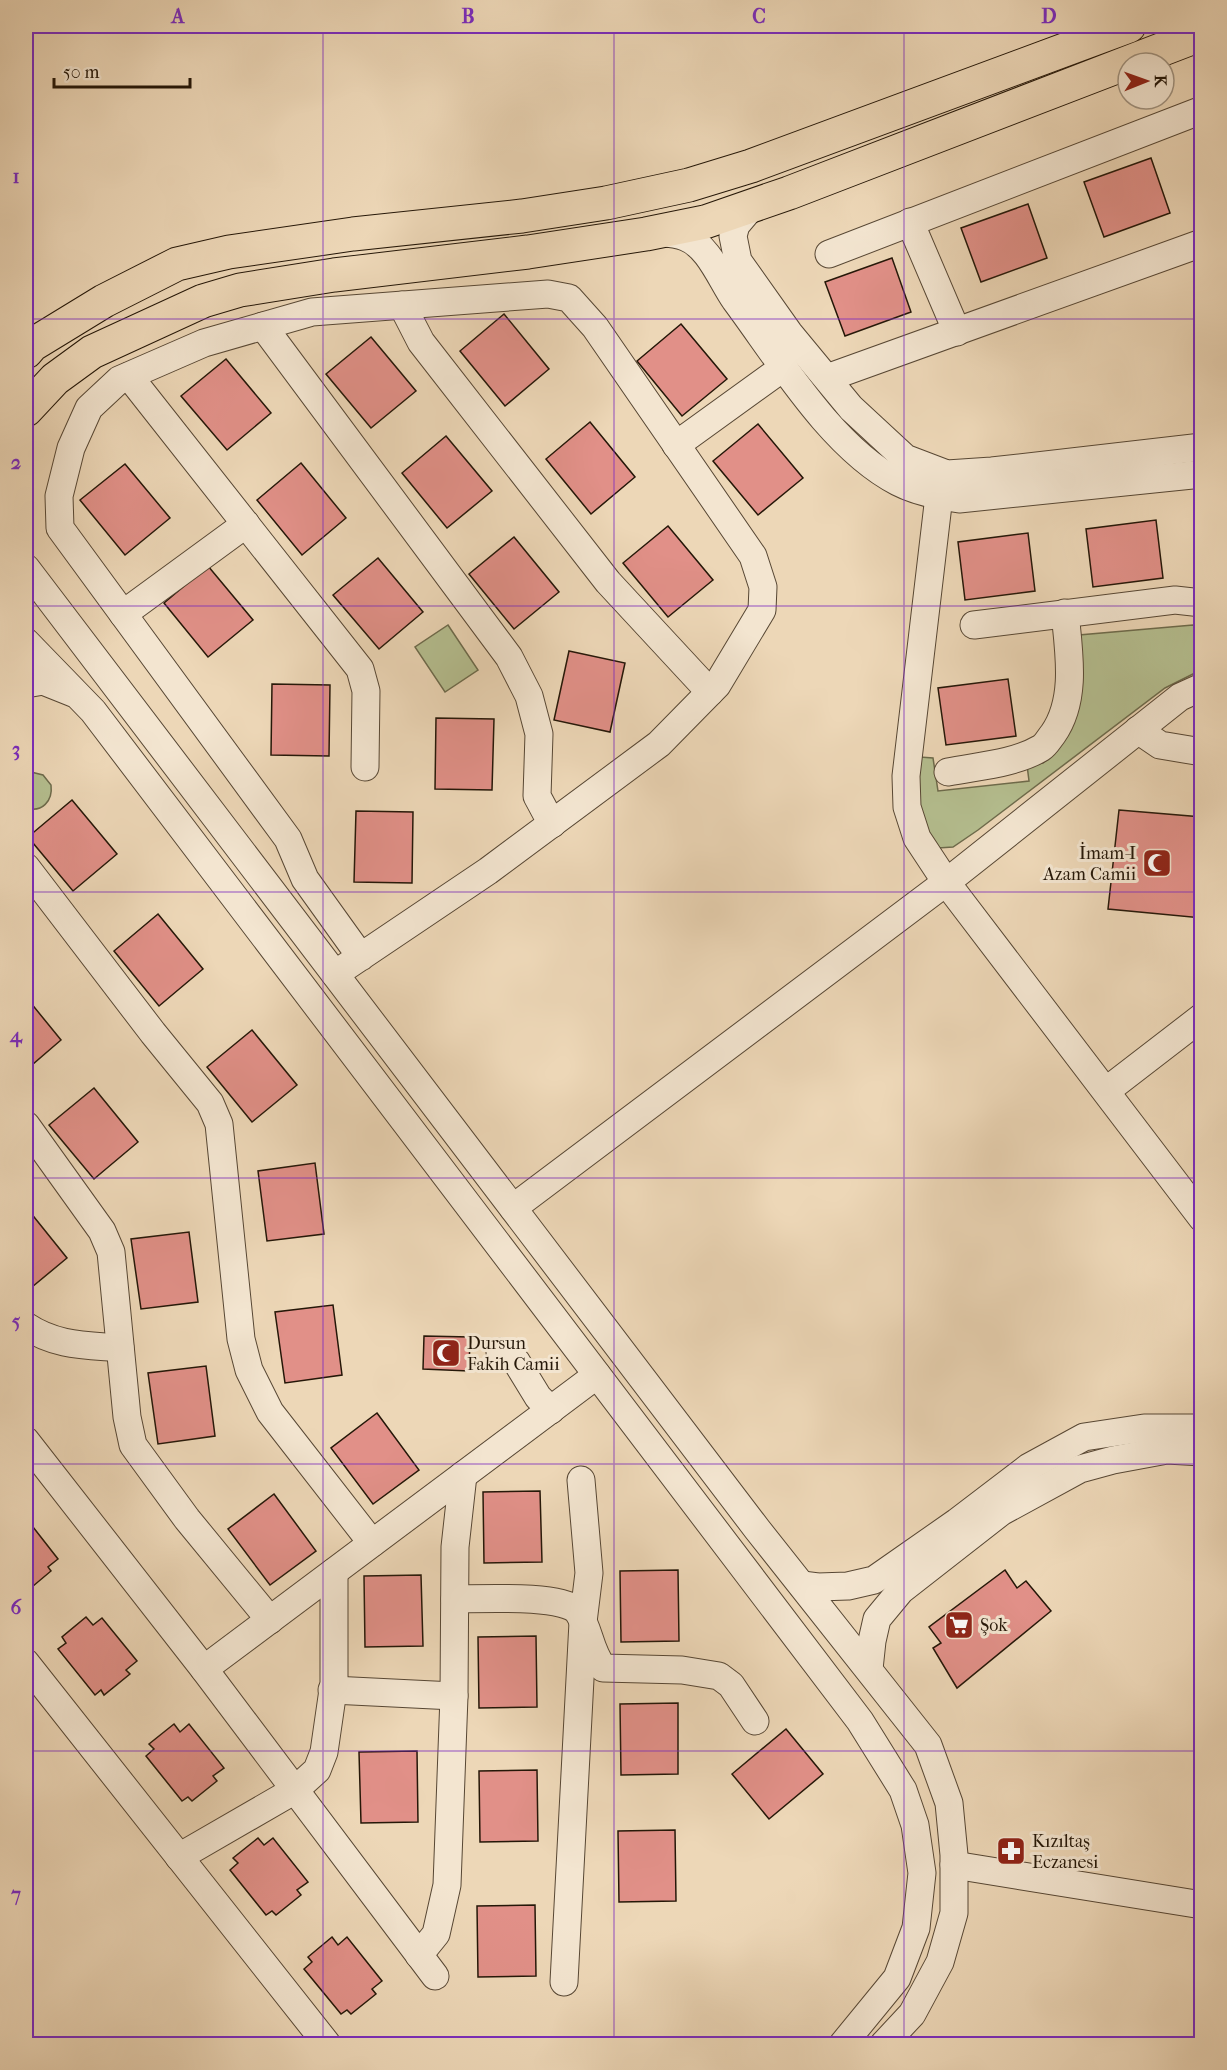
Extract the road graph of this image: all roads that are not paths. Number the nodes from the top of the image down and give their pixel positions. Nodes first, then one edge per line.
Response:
1 (1129, 26) edge
2 (1202, 34) edge
3 (1202, 110) edge
4 (753, 205) junction
5 (910, 222) junction
6 (658, 232) junction
7 (1202, 243) edge
8 (829, 254) dead end
9 (402, 305) junction
10 (263, 326) junction
11 (957, 332) junction
12 (26, 352) edge
13 (784, 367) junction
14 (129, 376) junction
15 (827, 378) junction
16 (26, 410) edge
17 (676, 445) junction
18 (1202, 447) edge
19 (1202, 474) edge
20 (939, 496) junction
21 (246, 524) junction
22 (26, 568) edge
23 (1202, 603) edge
24 (1065, 613) junction
25 (123, 614) junction
26 (974, 625) dead end
27 (26, 642) edge
28 (26, 684) edge
29 (1202, 687) edge
30 (710, 692) junction
31 (77, 694) junction
32 (1138, 730) junction
33 (1202, 752) edge
34 (365, 767) dead end
35 (948, 772) dead end
36 (552, 824) junction
37 (26, 867) edge
38 (946, 882) junction
39 (361, 957) junction
40 (335, 974) junction
41 (1202, 1017) edge
42 (1106, 1091) junction
43 (26, 1125) edge
44 (1192, 1185) edge
45 (513, 1208) junction
46 (1202, 1218) edge
47 (26, 1326) edge
48 (120, 1348) junction
49 (500, 1352) dead end
50 (597, 1375) junction
51 (551, 1410) junction
52 (1202, 1428) edge
53 (28, 1448) edge
54 (1202, 1452) edge
55 (463, 1475) junction
56 (581, 1480) dead end
57 (372, 1543) junction
58 (334, 1572) junction
59 (802, 1586) junction
60 (454, 1599) junction
61 (270, 1620) junction
62 (583, 1622) junction
63 (26, 1663) edge
64 (204, 1669) junction
65 (869, 1669) junction
66 (333, 1690) junction
67 (454, 1696) junction
68 (755, 1720) dead end
69 (294, 1790) junction
70 (179, 1857) junction
71 (954, 1865) junction
72 (1202, 1905) edge
73 (419, 1955) junction
74 (435, 1976) dead end
75 (564, 1982) dead end
76 (327, 2044) edge
77 (843, 2044) edge
78 (884, 2044) edge

1 - 12 main road
2 - 4 main road
3 - 5 street
4 - 6 main road
4 - 15 street
5 - 8 street
5 - 11 street
6 - 13 street
6 - 16 main road
7 - 11 street
9 - 10 street
9 - 17 street
9 - 30 street
10 - 14 street
10 - 36 street
11 - 15 street
13 - 17 street
13 - 20 street
14 - 21 street
14 - 25 street
15 - 18 street
17 - 30 street
19 - 20 street
20 - 38 street
21 - 25 street
21 - 34 street
22 - 40 street
23 - 24 street
24 - 26 street
24 - 35 street
25 - 39 street
27 - 31 street
28 - 31 street
29 - 32 street
30 - 36 street
31 - 50 street
32 - 33 street
32 - 38 street
36 - 39 street
37 - 57 street
38 - 42 street
38 - 45 street
39 - 40 street
40 - 45 street
41 - 42 street
42 - 44 street
43 - 48 street
44 - 46 street
45 - 59 street
47 - 48 street
48 - 61 street
49 - 51 street
50 - 51 street
50 - 77 street
51 - 55 street
52 - 59 street
53 - 64 street
54 - 65 street
55 - 57 street
55 - 60 street
56 - 62 street
57 - 58 street
58 - 61 street
58 - 66 street
59 - 65 street
60 - 62 street
60 - 67 street
61 - 64 street
62 - 68 street
62 - 75 street
63 - 70 street
64 - 69 street
65 - 71 street
66 - 67 street
66 - 69 street
67 - 73 street
69 - 70 street
69 - 73 street
70 - 76 street
71 - 72 street
71 - 78 street
73 - 74 street

